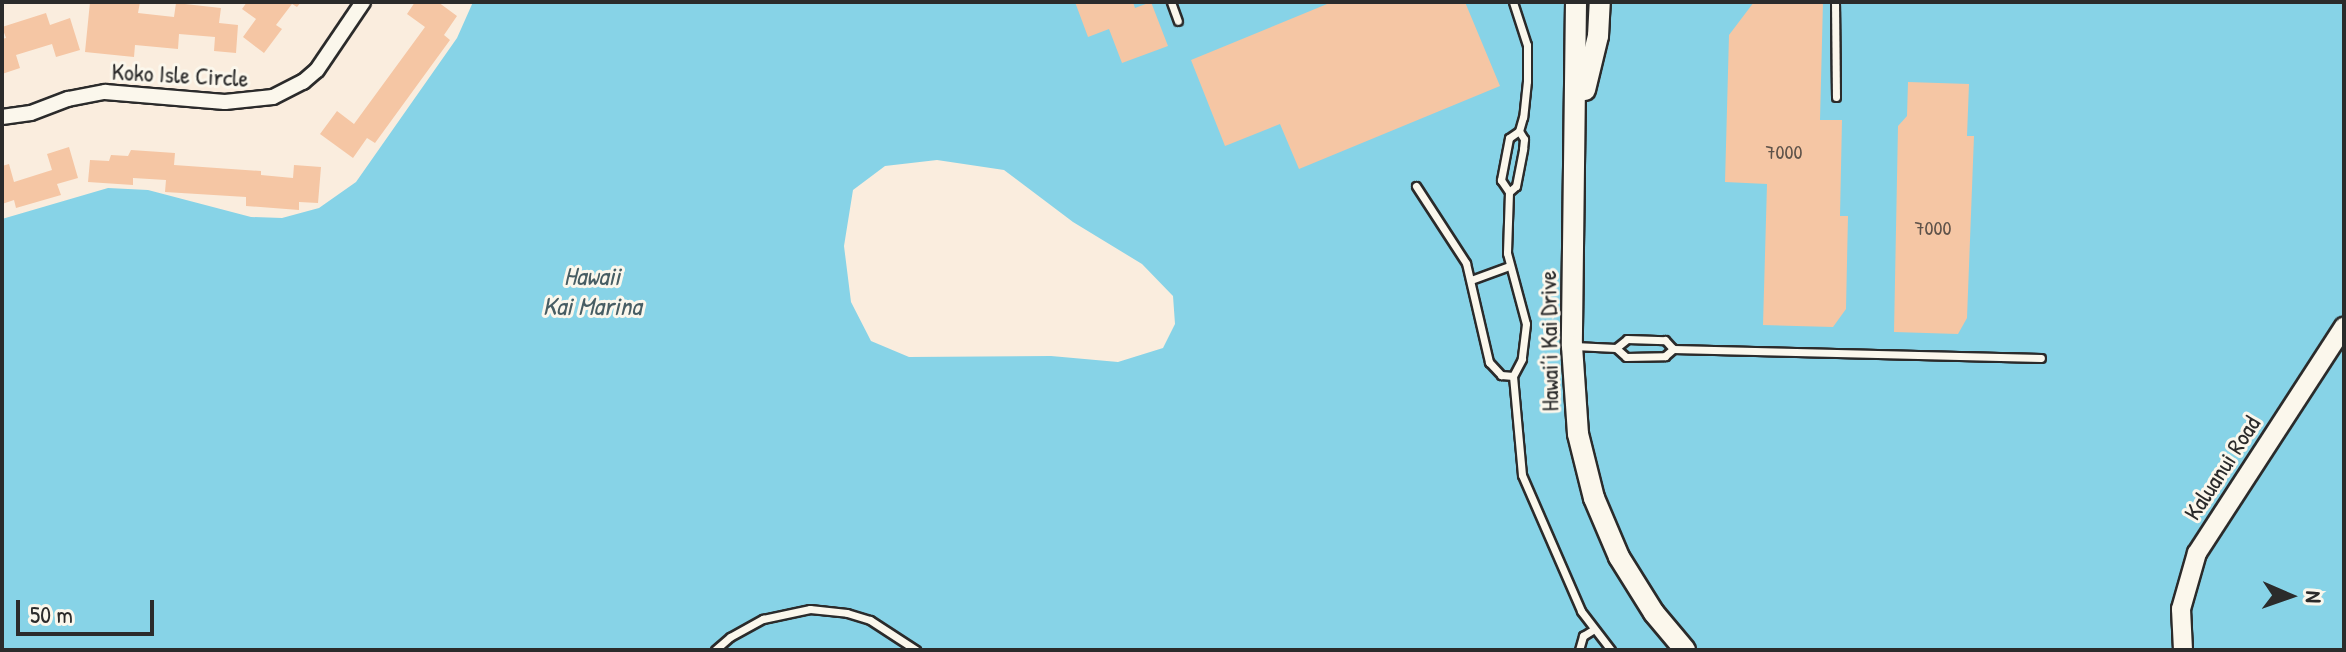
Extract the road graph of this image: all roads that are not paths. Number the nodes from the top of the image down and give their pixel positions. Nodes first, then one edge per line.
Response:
1 (363, 2) edge
2 (1171, 2) edge
3 (1513, 2) edge
4 (1576, 2) edge
5 (1600, 2) edge
6 (1835, 2) edge
7 (1178, 21) dead end
8 (1836, 97) dead end
9 (2, 117) edge
10 (1519, 131) junction
11 (1575, 132) junction
12 (1416, 186) dead end
13 (1509, 192) junction
14 (1509, 266) junction
15 (1471, 280) junction
16 (2344, 327) edge
17 (1572, 346) junction
18 (1616, 348) junction
19 (1673, 349) junction
20 (2041, 358) dead end
21 (1513, 376) junction
22 (1594, 629) junction
23 (715, 650) edge
24 (916, 650) edge
25 (1579, 650) edge
26 (1611, 650) edge
27 (1685, 650) edge
28 (2183, 650) edge

1 - 9 street, Koko Isle Circle
2 - 7 lane
3 - 10 lane
4 - 11 main road, Hawai’i Kai Drive
5 - 11 main road
6 - 8 lane
10 - 13 lane
10 - 13 lane
11 - 17 main road, Hawai’i Kai Drive
12 - 15 lane
13 - 14 lane
14 - 15 lane
14 - 21 lane
15 - 21 lane
16 - 28 street, Kaluanui Road
17 - 18 lane
17 - 27 main road, Hawai’i Kai Drive
18 - 19 lane
18 - 19 lane
19 - 20 lane
21 - 22 lane
22 - 25 lane
22 - 26 lane
23 - 24 lane

